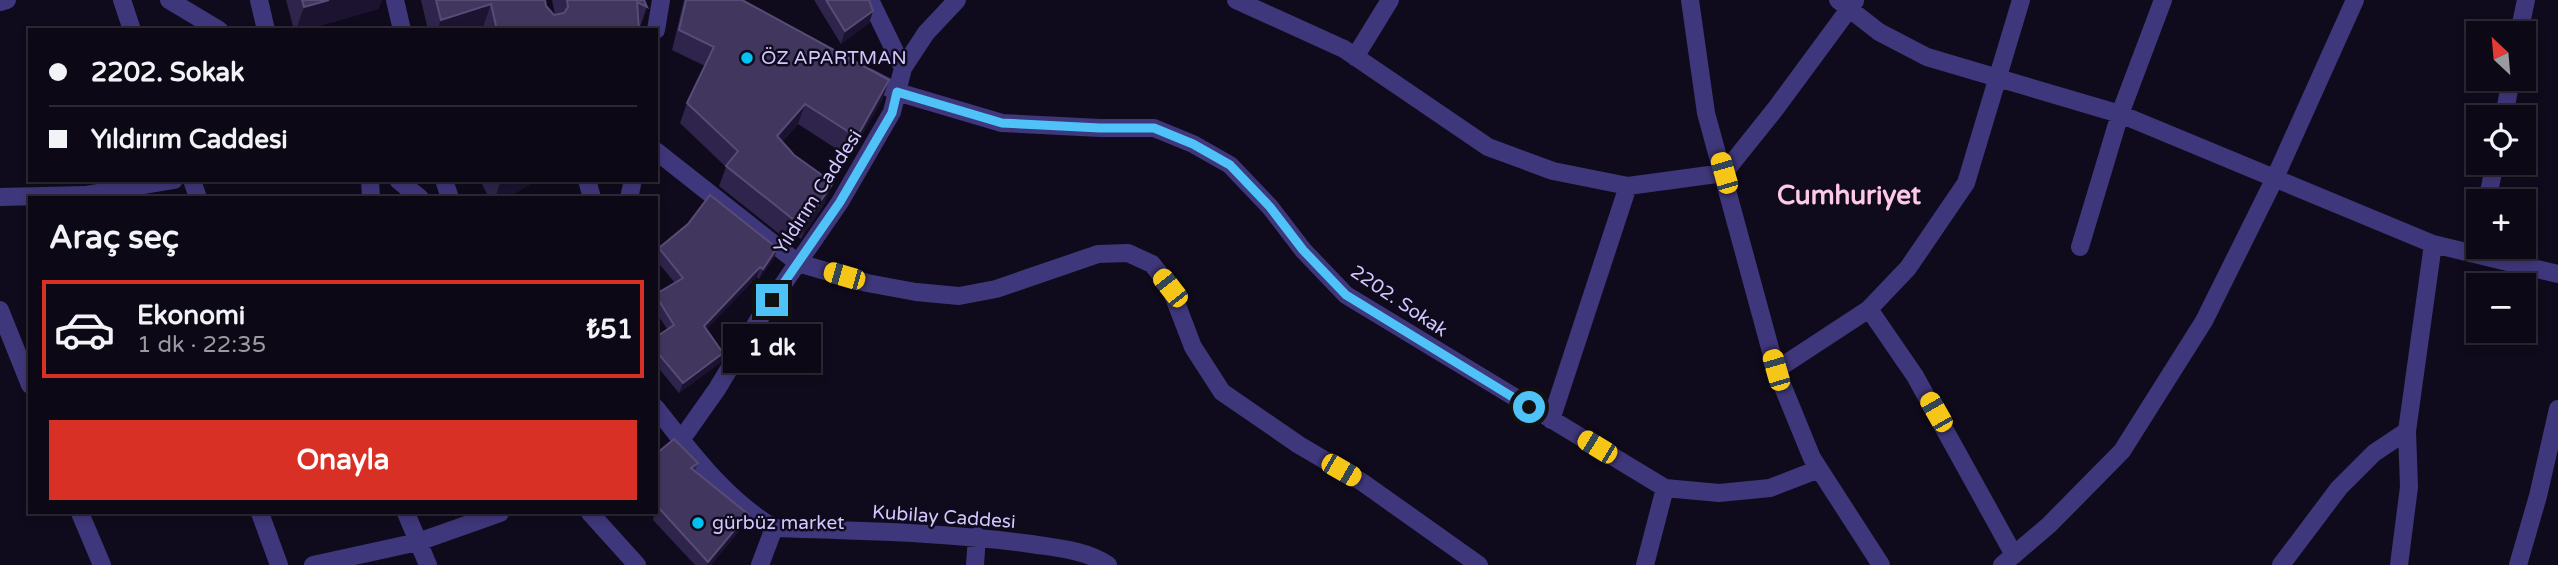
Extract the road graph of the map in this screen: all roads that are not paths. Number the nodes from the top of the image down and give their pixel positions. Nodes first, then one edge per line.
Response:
1 (6, 0) edge
2 (122, 0) edge
3 (169, 0) edge
4 (260, 0) edge
5 (395, 0) edge
6 (661, 0) edge
7 (870, 0) edge
8 (957, 0) edge
9 (1236, 0) edge
10 (1390, 0) edge
11 (1690, 0) edge
12 (2021, 0) edge
13 (2163, 0) edge
14 (2355, 0) edge
15 (2526, 0) edge
16 (0, 2) edge
17 (1848, 3) edge
18 (2522, 21) edge
19 (131, 28) edge
20 (216, 28) edge
21 (265, 28) edge
22 (402, 28) edge
23 (656, 28) edge
24 (1355, 57) junction
25 (851, 68) edge
26 (903, 68) junction
27 (1998, 77) junction
28 (897, 92) junction
29 (2120, 114) junction
30 (658, 153) edge
31 (1724, 173) junction
32 (2274, 180) junction
33 (162, 182) edge
34 (400, 182) edge
35 (1628, 186) junction
36 (28, 196) edge
37 (42, 196) edge
38 (418, 196) edge
39 (0, 197) edge
40 (2433, 244) junction
41 (2080, 247) dead end
42 (2466, 248) edge
43 (2509, 259) edge
44 (798, 263) junction
45 (2558, 274) edge
46 (1869, 309) junction
47 (0, 310) edge
48 (1776, 370) junction
49 (28, 380) edge
50 (2558, 409) edge
51 (658, 410) edge
52 (1551, 420) junction
53 (2407, 431) junction
54 (677, 434) junction
55 (658, 439) edge
56 (1819, 469) junction
57 (1665, 488) junction
58 (80, 514) edge
59 (260, 514) edge
60 (406, 514) edge
61 (497, 514) edge
62 (591, 514) edge
63 (774, 528) junction
64 (977, 536) junction
65 (418, 542) junction
66 (2008, 560) edge
67 (102, 565) edge
68 (279, 565) edge
69 (313, 565) edge
70 (428, 565) edge
71 (637, 565) edge
72 (760, 565) edge
73 (975, 565) edge
74 (1108, 565) edge
75 (1479, 565) edge
76 (1645, 565) edge
77 (1881, 565) edge
78 (2281, 565) edge
79 (2399, 565) edge
80 (2518, 565) edge

1 - 16 street
2 - 19 street
3 - 20 street
4 - 21 street
5 - 22 street
6 - 23 street
7 - 26 street
8 - 26 street, Yıldırım Caddesi
9 - 24 street
10 - 24 street
11 - 31 street
12 - 27 street
13 - 29 street
14 - 32 street
15 - 18 street
17 - 27 street
17 - 31 street
24 - 35 street
25 - 28 street, 2202. Sokak
26 - 28 street, Yıldırım Caddesi
27 - 29 street
27 - 46 street
28 - 44 street, Yıldırım Caddesi
28 - 52 street, 2202. Sokak
29 - 32 street
29 - 41 street
30 - 44 street
31 - 35 street
31 - 48 street
32 - 40 street
32 - 66 street
33 - 37 street
34 - 38 street
35 - 52 street
36 - 39 street
40 - 42 street
40 - 53 street
43 - 45 street
44 - 54 street, Yıldırım Caddesi
44 - 75 street
46 - 48 street
46 - 66 street
47 - 49 street
48 - 56 street
50 - 80 street
51 - 54 street
52 - 57 street, 2202. Sokak
53 - 78 street
53 - 79 street
54 - 55 street
54 - 63 street
56 - 57 street, 2202. Sokak
56 - 77 street
57 - 76 street
58 - 67 street
59 - 68 street
60 - 65 street
61 - 65 street
62 - 71 street
63 - 64 street, Kubilay Caddesi
63 - 72 street
64 - 73 street
64 - 74 street, Kubilay Caddesi
65 - 69 street
65 - 70 street

